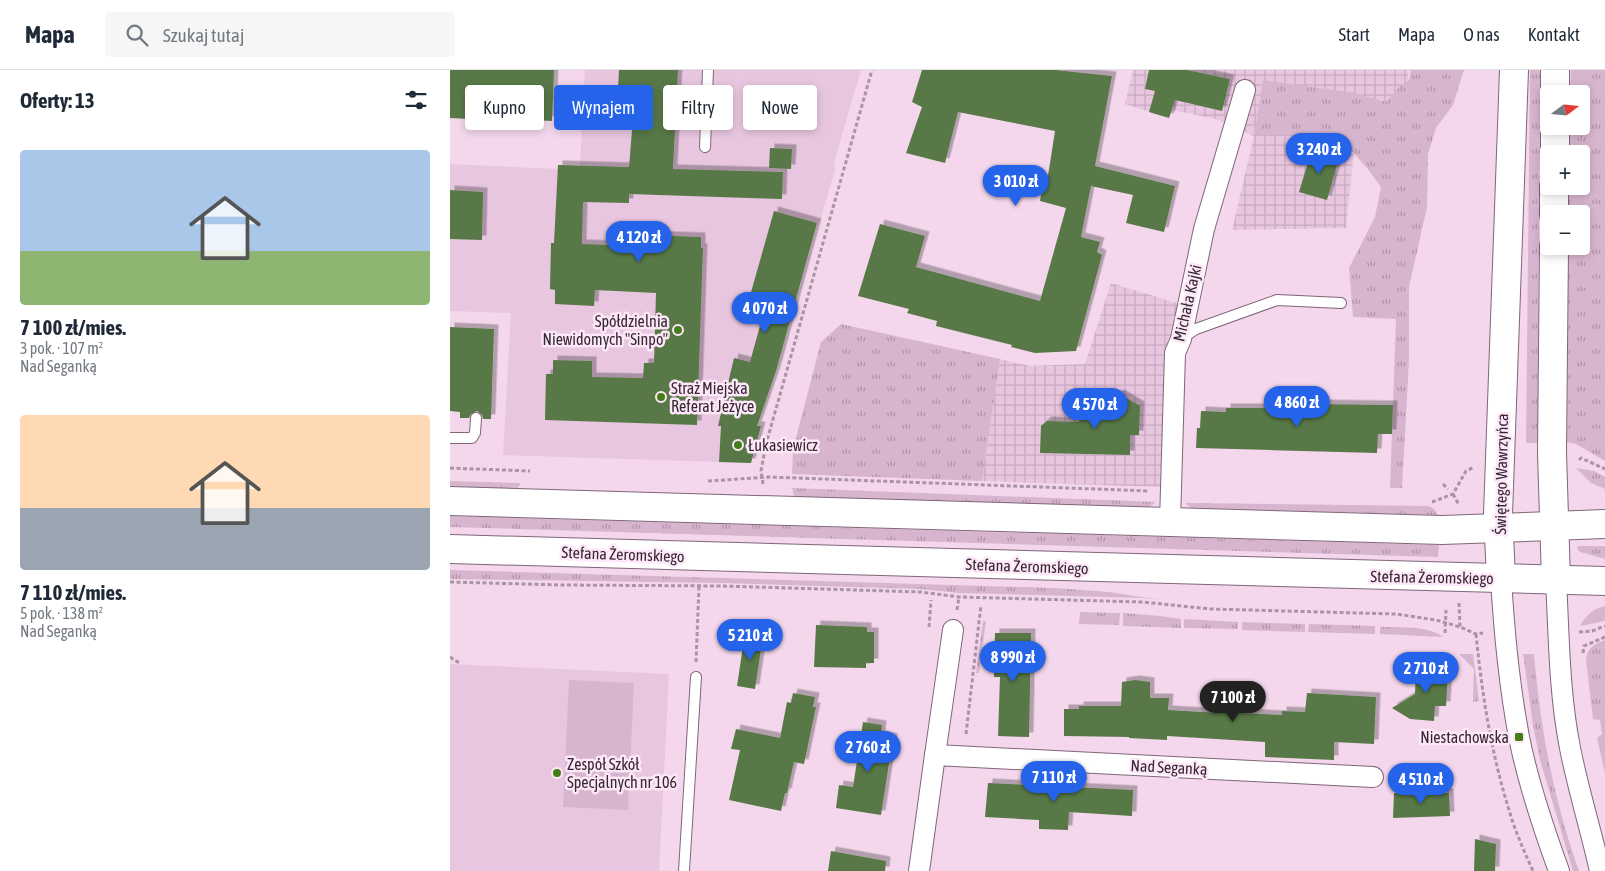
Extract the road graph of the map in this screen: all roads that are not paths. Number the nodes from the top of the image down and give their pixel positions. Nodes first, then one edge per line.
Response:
1 (708, 70) edge
2 (1514, 70) edge
3 (1556, 70) edge
4 (1555, 85) edge
5 (1245, 90) dead end
6 (705, 147) dead end
7 (1554, 255) edge
8 (1341, 303) dead end
9 (1182, 339) junction
10 (476, 418) dead end
11 (450, 438) edge
12 (450, 501) edge
13 (1170, 522) junction
14 (1605, 524) edge
15 (1555, 526) junction
16 (1499, 528) junction
17 (450, 549) edge
18 (1501, 578) junction
19 (1556, 580) junction
20 (1605, 581) edge
21 (953, 630) dead end
22 (696, 677) road end
23 (935, 755) junction
24 (1373, 777) dead end
25 (684, 871) edge
26 (919, 871) edge
27 (1559, 871) edge
28 (1600, 871) edge

1 - 6 lane
2 - 16 main road, Świętego Wawrzyńca
3 - 4 main road
5 - 9 street, Michała Kajki
7 - 15 main road
8 - 9 lane
9 - 13 street, Michała Kajki
10 - 11 lane
12 - 13 main road
13 - 16 main road
14 - 15 main road
15 - 16 main road
15 - 19 main road
16 - 18 main road, Świętego Wawrzyńca
17 - 18 main road, Stefana Żeromskiego
18 - 19 main road, Stefana Żeromskiego
18 - 27 street, Świętego Wawrzyńca
19 - 20 main road, Stefana Żeromskiego
19 - 28 street
21 - 23 street
22 - 25 lane
23 - 24 street, Nad Seganką
23 - 26 street

